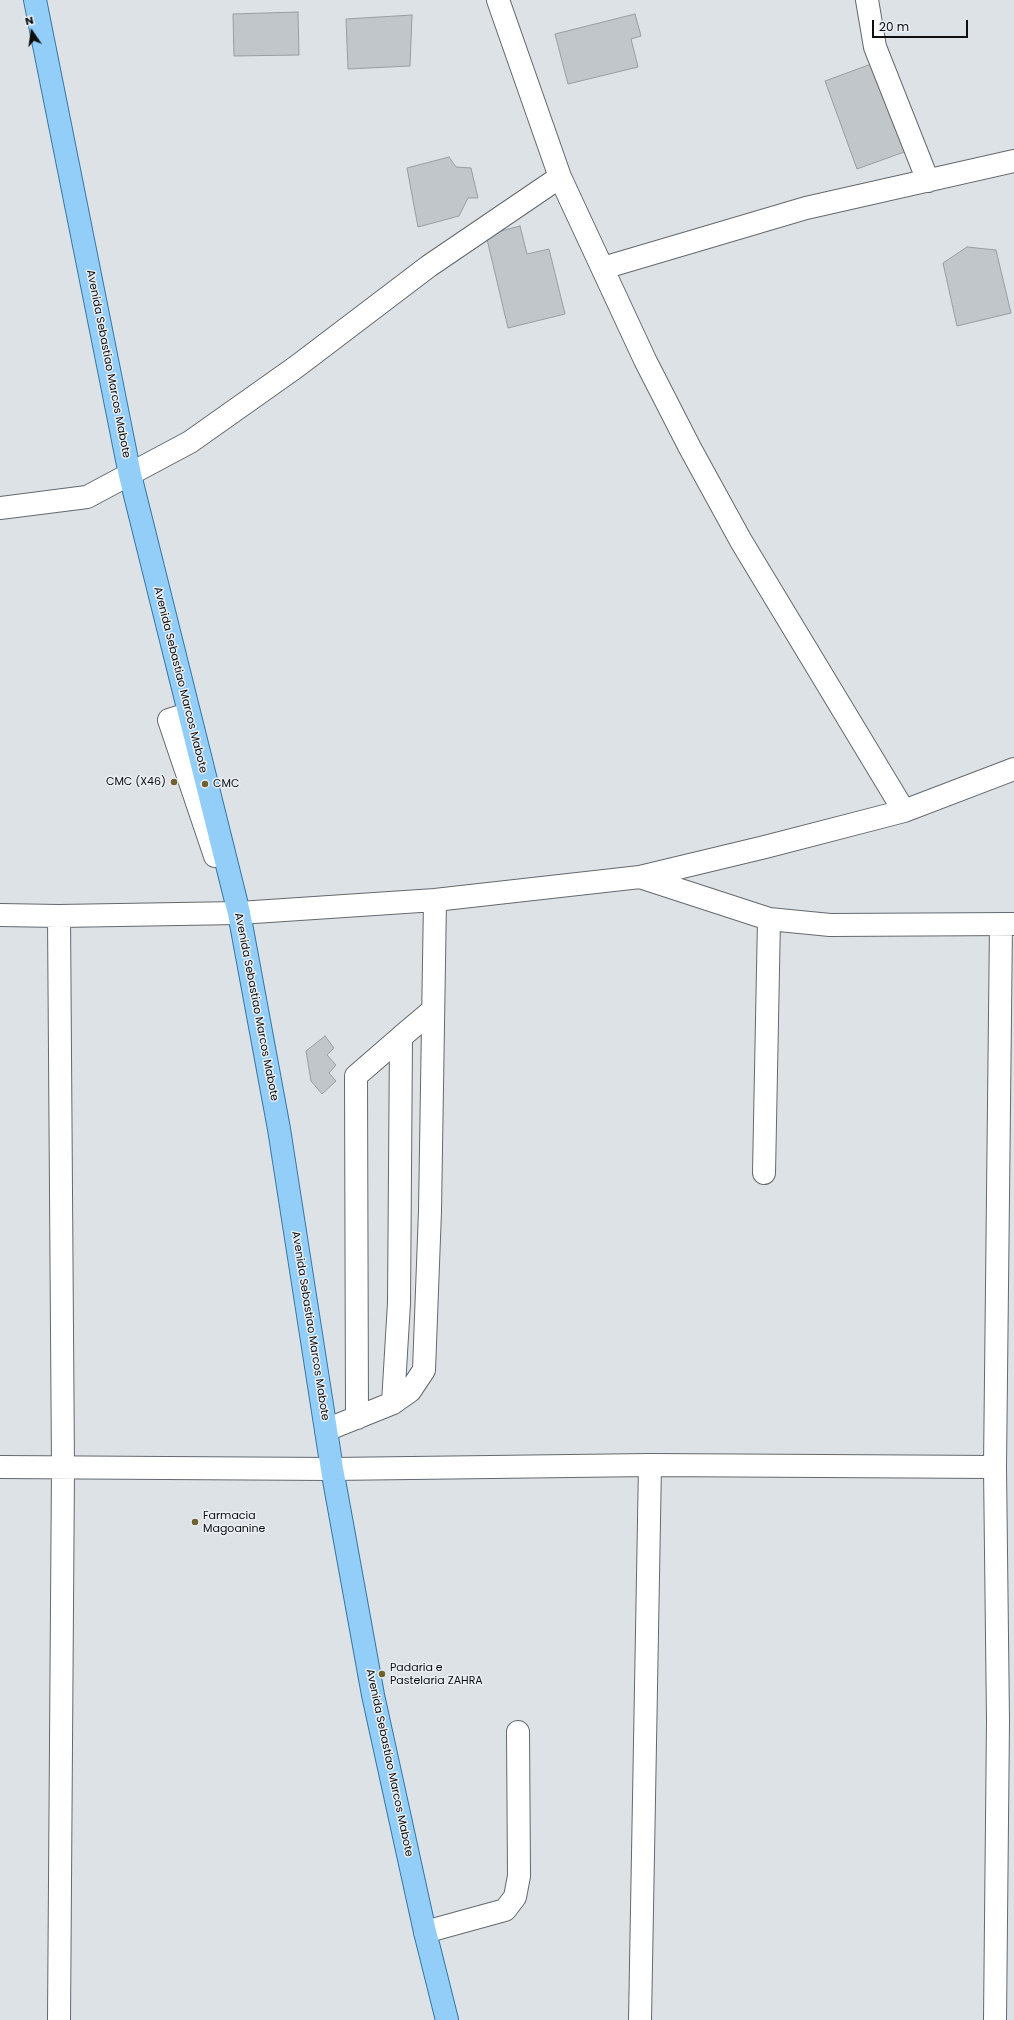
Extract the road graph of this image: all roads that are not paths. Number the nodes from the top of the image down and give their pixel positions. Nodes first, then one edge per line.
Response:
1 (35, 0) edge
2 (498, 0) edge
3 (867, 0) edge
4 (1014, 161) edge
5 (560, 177) junction
6 (928, 181) junction
7 (603, 268) junction
8 (130, 475) junction
9 (0, 508) edge
10 (1014, 769) edge
11 (904, 811) junction
12 (640, 877) junction
13 (435, 900) junction
14 (238, 913) junction
15 (0, 915) edge
16 (59, 916) junction
17 (769, 919) junction
18 (1007, 924) edge
19 (433, 1010) junction
20 (401, 1037) junction
21 (764, 1173) dead end
22 (393, 1404) junction
23 (357, 1418) junction
24 (326, 1430) junction
25 (650, 1464) junction
26 (0, 1467) edge
27 (63, 1467) junction
28 (995, 1467) junction
29 (332, 1468) junction
30 (1006, 1721) edge
31 (518, 1732) dead end
32 (425, 1932) junction
33 (59, 2020) edge
34 (447, 2020) edge
35 (640, 2020) edge
36 (995, 2020) edge

1 - 8 main road, Avenida Sebastiao Marcos Mabote
2 - 5 street
3 - 6 street
4 - 6 street
5 - 7 street
5 - 8 street
6 - 7 street
7 - 11 street
8 - 9 street
8 - 14 main road, Avenida Sebastiao Marcos Mabote
10 - 11 street
11 - 12 street
12 - 13 street
12 - 17 street
13 - 14 street
13 - 19 street
14 - 16 street
14 - 24 main road, Avenida Sebastiao Marcos Mabote
15 - 16 street
16 - 27 street
17 - 18 street
17 - 21 street
18 - 28 street
19 - 20 street
19 - 22 street
20 - 22 street
20 - 23 street
22 - 23 street
23 - 24 street
24 - 29 main road, Avenida Sebastiao Marcos Mabote
25 - 28 street
25 - 29 street
25 - 35 street
26 - 27 street
27 - 29 street
27 - 33 street
28 - 30 street
29 - 32 main road, Avenida Sebastiao Marcos Mabote
30 - 36 street
31 - 32 street
32 - 34 main road, Avenida Sebastiao Marcos Mabote

